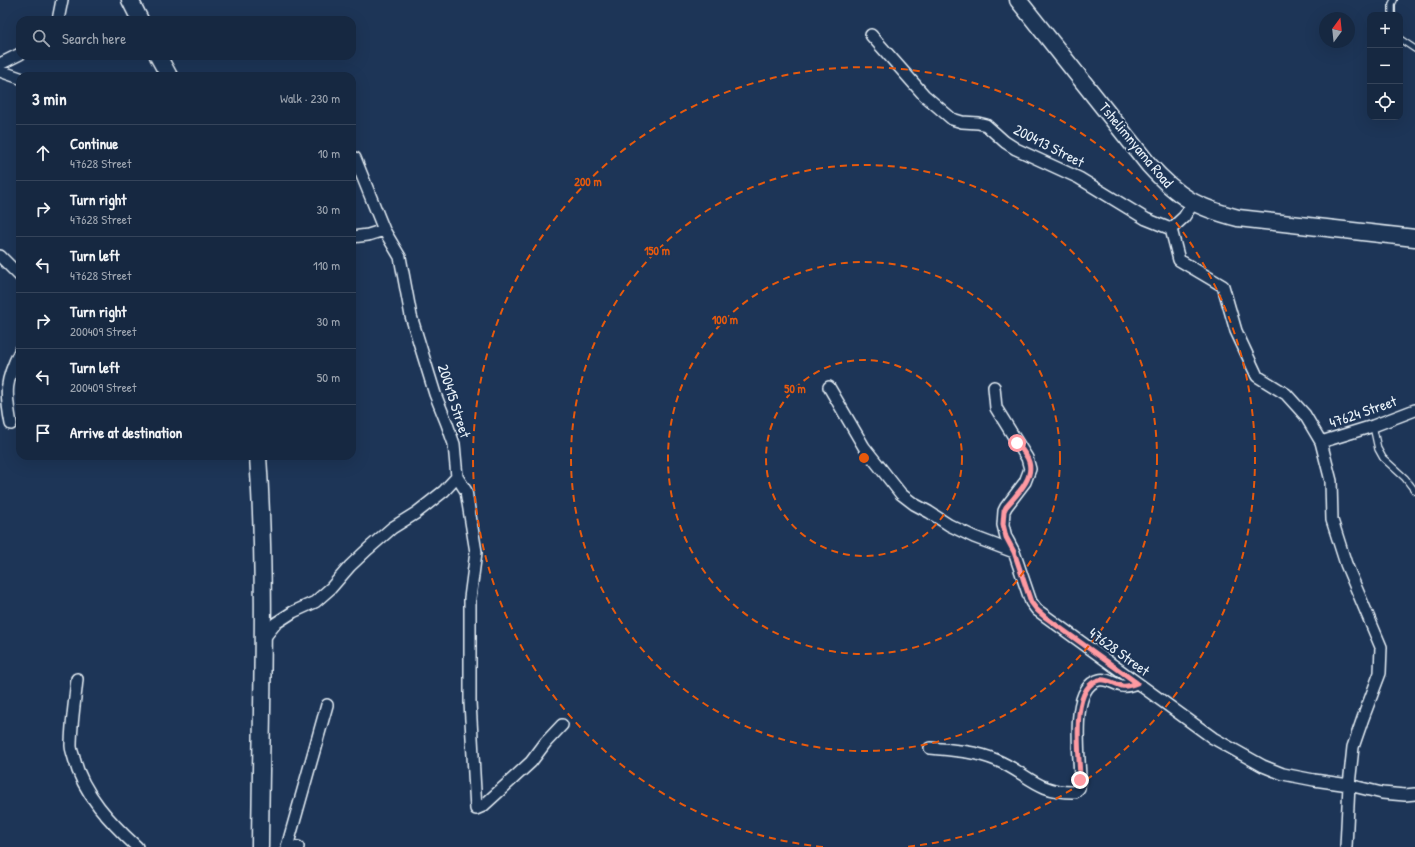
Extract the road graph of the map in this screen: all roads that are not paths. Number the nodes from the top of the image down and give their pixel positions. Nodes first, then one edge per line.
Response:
1 (62, 0) edge
2 (130, 0) edge
3 (1394, 0) edge
4 (1025, 3) edge
5 (1392, 12) edge
6 (59, 16) edge
7 (138, 16) edge
8 (871, 35) dead end
9 (1403, 41) edge
10 (1415, 49) edge
11 (16, 56) edge
12 (160, 60) edge
13 (0, 64) edge
14 (0, 71) edge
15 (167, 72) edge
16 (16, 77) edge
17 (356, 160) edge
18 (1193, 203) junction
19 (1171, 229) junction
20 (384, 230) junction
21 (356, 236) edge
22 (1415, 238) edge
23 (0, 256) edge
24 (16, 272) edge
25 (16, 360) edge
26 (829, 387) dead end
27 (994, 387) dead end
28 (1415, 410) edge
29 (11, 424) dead end
30 (1373, 426) junction
31 (1321, 442) junction
32 (258, 460) edge
33 (457, 477) junction
34 (1415, 491) edge
35 (1014, 552) junction
36 (264, 638) junction
37 (77, 679) dead end
38 (1137, 683) junction
39 (327, 705) dead end
40 (562, 725) dead end
41 (930, 748) dead end
42 (1349, 785) junction
43 (1415, 794) edge
44 (137, 847) edge
45 (260, 847) edge
46 (291, 847) edge
47 (1346, 847) edge

1 - 6 street
2 - 7 street
3 - 5 lane
4 - 18 street, Tshelimnyama Road
8 - 19 street, 200413 Street
9 - 10 lane
11 - 13 street
12 - 15 street
14 - 16 street
17 - 20 street, 200415 Street
18 - 19 street
18 - 22 street, Tshelimnyama Road
19 - 31 street
20 - 21 street
20 - 33 street, 200415 Street
23 - 24 street
25 - 29 street
26 - 35 street
27 - 35 street, 47628 Street
28 - 30 street, 47624 Street
30 - 31 street, 47624 Street
30 - 34 lane
31 - 42 street
32 - 36 street
33 - 36 street
33 - 40 street
35 - 38 street, 47628 Street
36 - 45 street
37 - 44 street
38 - 41 street
38 - 42 street, 47628 Street
39 - 46 street
42 - 43 street, 47628 Street
42 - 47 street

